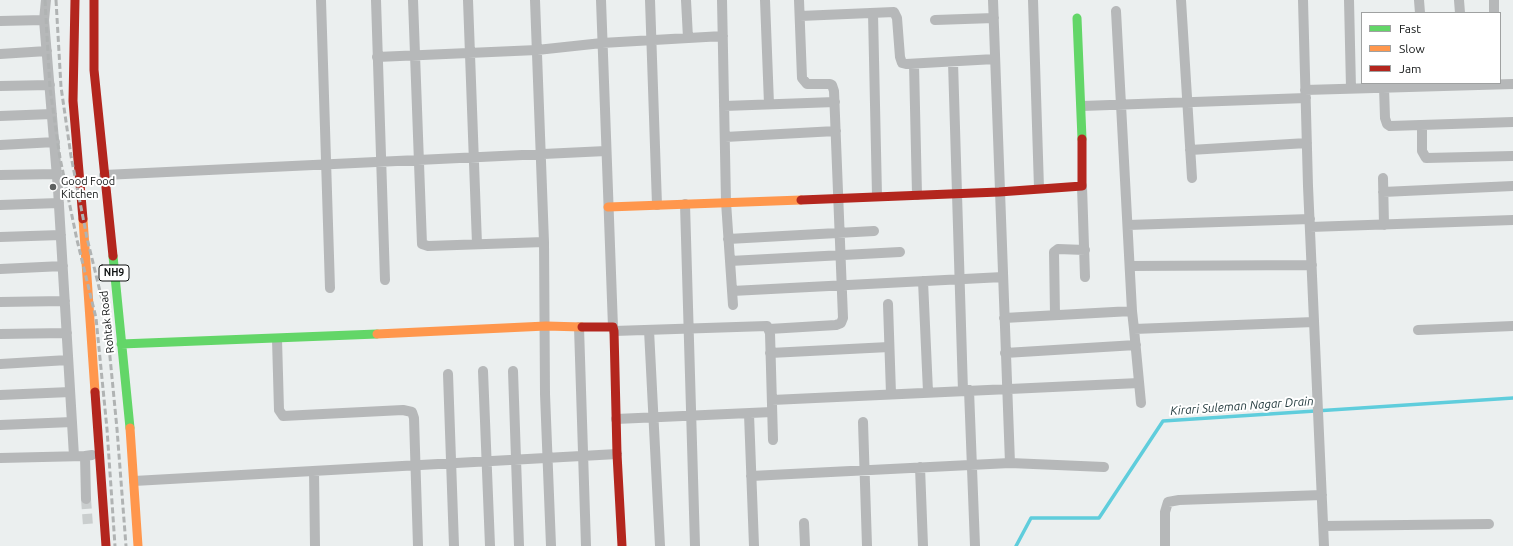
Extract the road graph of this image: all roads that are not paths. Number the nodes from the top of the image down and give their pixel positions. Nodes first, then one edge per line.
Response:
1 (46, 0) edge
2 (75, 0) edge
3 (94, 0) edge
4 (321, 0) edge
5 (376, 0) edge
6 (413, 0) edge
7 (468, 0) edge
8 (535, 0) edge
9 (601, 0) edge
10 (650, 0) edge
11 (686, 0) edge
12 (722, 0) edge
13 (765, 0) edge
14 (799, 0) edge
15 (993, 0) edge
16 (1033, 0) edge
17 (1181, 0) edge
18 (1303, 0) edge
19 (1348, 0) edge
20 (1420, 0) edge
21 (1459, 0) edge
22 (1494, 0) edge
23 (1116, 11) dead end
24 (1420, 12) edge
25 (1460, 12) edge
26 (1494, 12) edge
27 (873, 13) junction
28 (800, 16) junction
29 (994, 18) junction
30 (1077, 18) dead end
31 (44, 20) junction
32 (935, 20) dead end
33 (0, 21) edge
34 (723, 36) junction
35 (688, 38) junction
36 (651, 40) junction
37 (602, 43) junction
38 (537, 50) junction
39 (47, 51) junction
40 (471, 53) junction
41 (0, 54) edge
42 (416, 56) junction
43 (377, 57) junction
44 (995, 60) junction
45 (953, 62) junction
46 (914, 64) junction
47 (50, 84) junction
48 (1462, 84) edge
49 (1513, 84) edge
50 (1423, 85) edge
51 (0, 86) edge
52 (1384, 87) junction
53 (1351, 88) junction
54 (1305, 94) junction
55 (835, 102) junction
56 (1188, 102) junction
57 (769, 104) junction
58 (1122, 105) junction
59 (724, 106) junction
60 (1082, 106) junction
61 (52, 114) junction
62 (0, 116) edge
63 (1513, 122) edge
64 (1422, 124) junction
65 (836, 132) junction
66 (724, 137) junction
67 (54, 142) junction
68 (1307, 143) junction
69 (0, 145) edge
70 (1190, 150) junction
71 (606, 151) junction
72 (541, 154) junction
73 (1513, 156) edge
74 (473, 157) junction
75 (419, 160) junction
76 (381, 162) junction
77 (325, 164) junction
78 (57, 174) junction
79 (104, 174) junction
80 (0, 175) edge
81 (1192, 178) dead end
82 (1383, 178) dead end
83 (1082, 186) junction
84 (1513, 186) edge
85 (1039, 188) junction
86 (999, 192) junction
87 (1383, 192) junction
88 (957, 193) junction
89 (917, 195) junction
90 (877, 196) junction
91 (838, 198) junction
92 (726, 202) junction
93 (59, 203) junction
94 (0, 204) edge
95 (685, 204) junction
96 (657, 205) junction
97 (608, 207) junction
98 (1513, 220) edge
99 (1310, 223) junction
100 (1384, 224) junction
101 (1128, 225) junction
102 (874, 231) dead end
103 (839, 233) junction
104 (61, 235) junction
105 (0, 237) edge
106 (728, 239) junction
107 (544, 242) junction
108 (477, 244) junction
109 (1085, 250) junction
110 (900, 252) dead end
111 (840, 255) junction
112 (730, 261) junction
113 (1312, 265) junction
114 (63, 266) junction
115 (1130, 266) junction
116 (0, 269) edge
117 (1002, 277) junction
118 (1085, 277) dead end
119 (958, 279) junction
120 (385, 280) dead end
121 (923, 281) junction
122 (841, 285) junction
123 (330, 288) dead end
124 (732, 291) junction
125 (65, 301) junction
126 (0, 302) edge
127 (888, 304) dead end
128 (733, 305) dead end
129 (1132, 311) junction
130 (1055, 315) junction
131 (1004, 318) junction
132 (1314, 322) junction
133 (546, 326) junction
134 (1513, 326) edge
135 (579, 327) junction
136 (690, 328) junction
137 (614, 329) junction
138 (769, 329) junction
139 (1134, 329) junction
140 (649, 330) junction
141 (1418, 330) dead end
142 (67, 333) junction
143 (0, 334) edge
144 (277, 339) junction
145 (122, 344) junction
146 (1136, 345) junction
147 (889, 347) junction
148 (1005, 352) junction
149 (770, 353) junction
150 (68, 360) junction
151 (0, 364) edge
152 (483, 371) dead end
153 (513, 371) dead end
154 (448, 374) dead end
155 (1139, 383) junction
156 (1007, 389) junction
157 (966, 391) junction
158 (70, 392) junction
159 (928, 392) junction
160 (0, 394) edge
161 (891, 394) junction
162 (772, 400) junction
163 (1141, 403) dead end
164 (772, 412) junction
165 (749, 414) junction
166 (692, 417) junction
167 (653, 418) junction
168 (616, 419) junction
169 (72, 422) junction
170 (863, 422) dead end
171 (0, 425) edge
172 (773, 440) dead end
173 (617, 454) junction
174 (100, 455) junction
175 (74, 456) junction
176 (85, 456) junction
177 (582, 456) junction
178 (0, 458) edge
179 (547, 458) junction
180 (516, 460) junction
181 (487, 462) junction
182 (1010, 463) junction
183 (451, 464) junction
184 (415, 465) junction
185 (972, 465) junction
186 (920, 467) junction
187 (1104, 467) dead end
188 (864, 470) junction
189 (314, 471) junction
190 (751, 476) junction
191 (134, 481) junction
192 (1322, 495) junction
193 (86, 499) tunnel mouth
194 (804, 523) dead end
195 (1489, 524) dead end
196 (1323, 526) junction
197 (106, 546) edge
198 (138, 546) edge
199 (315, 546) edge
200 (418, 546) edge
201 (454, 546) edge
202 (490, 546) edge
203 (519, 546) edge
204 (551, 546) edge
205 (586, 546) edge
206 (622, 546) edge
207 (660, 546) edge
208 (695, 546) edge
209 (754, 546) edge
210 (805, 546) edge
211 (867, 546) edge
212 (923, 546) edge
213 (975, 546) edge
214 (1165, 546) edge
215 (1324, 546) edge

1 - 31 street
2 - 174 main road, Rohtak Road / NH9
3 - 79 main road, Rohtak Road / NH9
4 - 77 street
5 - 43 street
6 - 42 street
7 - 40 street
8 - 38 street
9 - 37 street
10 - 36 street
11 - 35 street
12 - 34 street
13 - 57 street
14 - 28 street
15 - 29 street
16 - 85 street
17 - 56 street
18 - 54 street
19 - 53 street
20 - 24 street
21 - 25 street
22 - 26 street
23 - 58 street
27 - 28 street
27 - 46 street
27 - 90 street
28 - 55 street
29 - 32 street
29 - 44 street
30 - 60 main road
31 - 33 street
31 - 39 street
34 - 35 street
34 - 59 street
35 - 36 street
36 - 37 street
36 - 96 street
37 - 38 street
37 - 71 street
38 - 40 street
38 - 72 street
39 - 41 street
39 - 47 street
40 - 42 street
40 - 74 street
42 - 43 street
42 - 75 street
43 - 76 street
44 - 45 street
44 - 86 street
45 - 46 street
45 - 88 street
46 - 89 street
47 - 51 street
47 - 61 street
48 - 49 street
48 - 50 street
50 - 52 street
52 - 53 street
52 - 64 street
53 - 54 street
54 - 56 street
54 - 68 street
55 - 57 street
55 - 65 street
56 - 58 street
56 - 70 street
57 - 59 street
58 - 60 street
58 - 101 street
59 - 66 street
60 - 83 main road
61 - 62 street
61 - 67 street
63 - 64 street
64 - 73 street
65 - 66 street
65 - 91 street
66 - 92 street
67 - 69 street
67 - 78 street
68 - 70 street
68 - 99 street
70 - 81 street
71 - 72 street
71 - 97 street
72 - 74 street
72 - 107 street
74 - 75 street
74 - 108 street
75 - 76 street
75 - 108 street
76 - 77 street
76 - 120 street
77 - 79 street
77 - 123 street
78 - 80 street
78 - 93 street
79 - 145 main road, Rohtak Road / NH9
82 - 87 street
83 - 85 main road
83 - 109 street
84 - 87 street
85 - 86 main road
86 - 88 main road
86 - 117 street
87 - 100 street
88 - 89 main road
88 - 119 street
89 - 90 main road
90 - 91 main road
91 - 92 main road
91 - 103 street
92 - 95 main road
92 - 106 street
93 - 94 street
93 - 104 street
95 - 96 main road
95 - 136 street
96 - 97 main road
97 - 137 street
98 - 100 street
99 - 100 street
99 - 101 street
99 - 113 street
101 - 115 street
102 - 103 street
103 - 106 street
103 - 111 street
104 - 105 street
104 - 114 street
106 - 112 street
107 - 108 street
107 - 133 street
109 - 118 street
109 - 130 street
110 - 111 street
111 - 112 street
111 - 122 street
112 - 124 street
113 - 115 street
113 - 132 street
114 - 116 street
114 - 125 street
115 - 129 street
117 - 119 street
117 - 131 street
119 - 121 street
119 - 157 street
121 - 122 street
121 - 159 street
122 - 124 street
122 - 138 street
124 - 128 street
125 - 126 street
125 - 142 street
127 - 147 street
129 - 130 street
129 - 139 street
130 - 131 street
131 - 148 street
132 - 139 street
132 - 192 street
133 - 135 main road
133 - 144 main road
133 - 179 street
134 - 141 street
135 - 137 main road
135 - 177 street
136 - 138 street
136 - 140 street
136 - 166 street
137 - 140 street
137 - 168 main road
138 - 149 street
139 - 146 street
140 - 167 street
142 - 143 street
142 - 150 street
144 - 145 main road
144 - 184 street
145 - 191 main road, Rohtak Road / NH9
146 - 148 street
146 - 155 street
147 - 149 street
147 - 161 street
148 - 156 street
149 - 162 street
150 - 151 street
150 - 158 street
152 - 181 street
153 - 180 street
154 - 183 street
155 - 156 street
155 - 163 street
156 - 157 street
156 - 182 street
157 - 159 street
157 - 185 street
158 - 160 street
158 - 169 street
159 - 161 street
161 - 162 street
162 - 164 street
164 - 165 street
164 - 172 street
165 - 166 street
165 - 190 street
166 - 167 street
166 - 208 street
167 - 168 street
167 - 207 street
168 - 173 main road
169 - 171 street
169 - 175 street
170 - 188 street
173 - 177 street
173 - 206 main road
174 - 176 street
174 - 197 main road, Rohtak Road / NH9
175 - 176 street
175 - 178 street
176 - 193 street
177 - 179 street
177 - 205 street
179 - 180 street
179 - 204 street
180 - 181 street
180 - 203 street
181 - 183 street
181 - 202 street
182 - 185 street
182 - 187 street
183 - 184 street
183 - 201 street
184 - 189 street
184 - 200 street
185 - 186 street
185 - 213 street
186 - 188 street
186 - 212 street
188 - 190 street
188 - 211 street
189 - 191 street
189 - 199 street
190 - 209 street
191 - 198 main road, Rohtak Road / NH9
192 - 196 street
192 - 214 street
194 - 210 street
195 - 196 street
196 - 215 street

